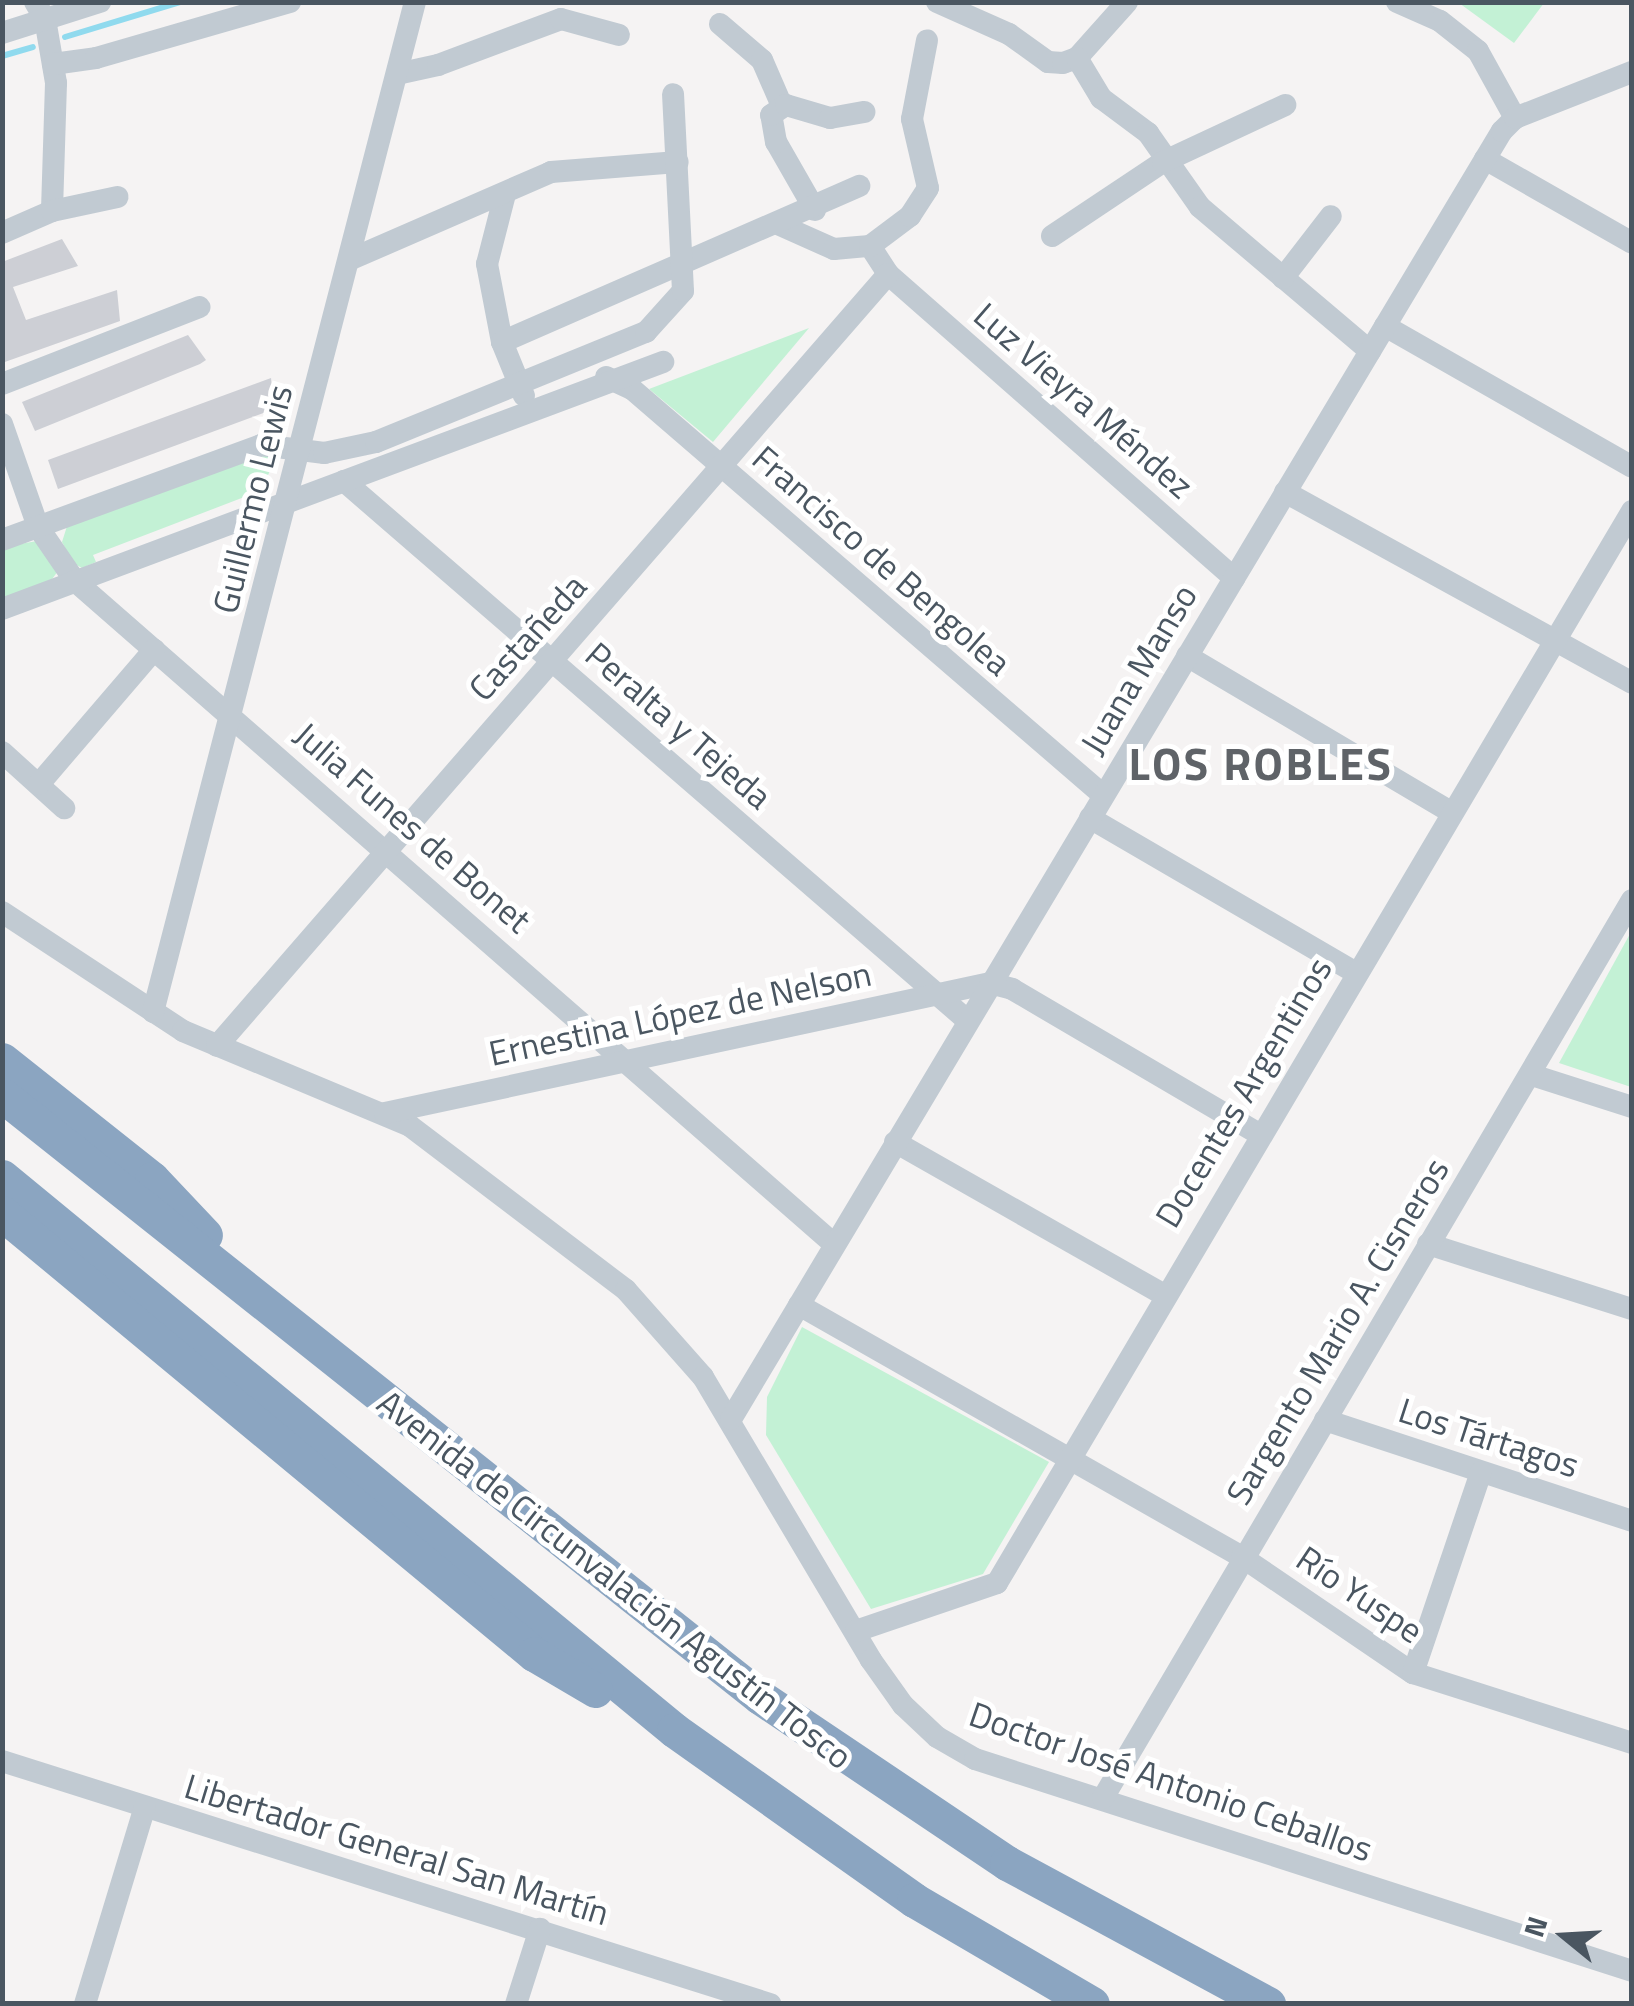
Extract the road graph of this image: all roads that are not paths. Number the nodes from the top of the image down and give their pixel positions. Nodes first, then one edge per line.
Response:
1 (100, 2) edge
2 (290, 2) edge
3 (415, 2) edge
4 (936, 2) edge
5 (1127, 2) edge
6 (1397, 2) edge
7 (40, 11) edge
8 (1434, 12) edge
9 (720, 24) dead end
10 (2, 33) edge
11 (619, 35) dead end
12 (927, 40) dead end
13 (1077, 58) junction
14 (53, 64) junction
15 (1632, 72) edge
16 (397, 74) junction
17 (673, 94) dead end
18 (1285, 105) dead end
19 (782, 106) junction
20 (864, 112) dead end
21 (1515, 118) junction
22 (1485, 159) junction
23 (678, 162) junction
24 (1164, 162) junction
25 (859, 186) dead end
26 (505, 194) junction
27 (118, 197) dead end
28 (816, 210) junction
29 (52, 211) junction
30 (1331, 216) dead end
31 (780, 225) junction
32 (2, 233) edge
33 (1052, 236) dead end
34 (1632, 243) edge
35 (870, 246) junction
36 (349, 260) junction
37 (686, 266) junction
38 (888, 274) junction
39 (1282, 278) junction
40 (200, 307) dead end
41 (1385, 326) junction
42 (502, 342) junction
43 (1370, 350) junction
44 (580, 362) junction
45 (663, 362) dead end
46 (616, 379) junction
47 (2, 384) edge
48 (517, 384) junction
49 (532, 409) junction
50 (2, 424) edge
51 (300, 450) junction
52 (1632, 467) edge
53 (722, 470) junction
54 (344, 481) junction
55 (1285, 492) junction
56 (287, 502) junction
57 (1632, 511) edge
58 (38, 527) junction
59 (2, 540) edge
60 (1234, 578) junction
61 (75, 581) junction
62 (2, 609) edge
63 (1552, 641) junction
64 (154, 650) junction
65 (1187, 656) junction
66 (552, 661) junction
67 (1632, 683) edge
68 (233, 715) junction
69 (2, 752) edge
70 (38, 784) junction
71 (1103, 795) junction
72 (64, 808) dead end
73 (1451, 812) junction
74 (1090, 818) junction
75 (384, 850) junction
76 (1629, 910) edge
77 (2, 912) edge
78 (1355, 972) junction
79 (990, 983) junction
80 (934, 992) junction
81 (153, 1012) junction
82 (968, 1021) junction
83 (217, 1046) junction
84 (2, 1060) edge
85 (628, 1061) junction
86 (1532, 1075) junction
87 (2, 1095) edge
88 (1632, 1107) edge
89 (385, 1113) junction
90 (1258, 1134) junction
91 (896, 1142) junction
92 (2, 1177) edge
93 (2, 1213) edge
94 (834, 1244) junction
95 (1428, 1244) junction
96 (1163, 1294) junction
97 (799, 1305) junction
98 (1632, 1309) edge
99 (295, 1330) junction
100 (731, 1418) junction
101 (1325, 1420) junction
102 (1069, 1460) junction
103 (1481, 1472) junction
104 (1632, 1521) edge
105 (1242, 1557) junction
106 (856, 1631) junction
107 (1414, 1673) junction
108 (1632, 1743) edge
109 (2, 1761) edge
110 (725, 1768) junction
111 (1103, 1798) junction
112 (145, 1806) junction
113 (540, 1929) junction
114 (1632, 1971) edge
115 (85, 2004) edge
116 (516, 2004) edge
117 (770, 2004) edge
118 (1092, 2004) edge
119 (1268, 2004) edge

1 - 7 street
2 - 14 street
3 - 16 street, Guillermo Lewis
4 - 13 street
5 - 13 street
6 - 8 street
7 - 10 street
7 - 14 street
8 - 21 street
9 - 19 street
11 - 16 street
12 - 35 street
13 - 24 street
14 - 29 street
15 - 21 street
16 - 36 street, Guillermo Lewis
17 - 23 street
18 - 24 street
19 - 20 street
19 - 28 street
21 - 22 street, Juana Manso
22 - 34 street
22 - 41 street, Juana Manso
23 - 26 street
23 - 37 street
24 - 33 street
24 - 39 street
25 - 28 street
26 - 36 street
26 - 42 street
27 - 29 street
28 - 31 street
29 - 32 street
30 - 39 street
31 - 35 street
31 - 37 street
35 - 38 street, Luz Vieyra Méndez
36 - 51 street, Guillermo Lewis
37 - 42 street
37 - 44 street
38 - 53 street, Castañeda
38 - 60 street, Luz Vieyra Méndez
39 - 43 street
40 - 47 street
41 - 43 street, Juana Manso
41 - 52 street
42 - 48 street
43 - 55 street, Juana Manso
44 - 46 street, Francisco de Bengolea
44 - 48 street
45 - 46 street
46 - 49 street
46 - 53 street, Francisco de Bengolea
48 - 49 street
48 - 51 street
49 - 54 street
50 - 58 street, Julia Funes de Bonet
51 - 56 street, Guillermo Lewis
51 - 58 street
53 - 66 street, Castañeda
53 - 71 street, Francisco de Bengolea
54 - 56 street
54 - 66 street, Peralta y Tejeda
55 - 60 street, Juana Manso
55 - 63 street
56 - 61 street
56 - 68 street, Guillermo Lewis
57 - 63 street, Docentes Argentinos
58 - 59 street
58 - 61 street, Julia Funes de Bonet
60 - 65 street, Juana Manso
61 - 62 street
61 - 64 street, Julia Funes de Bonet
63 - 67 street
63 - 73 street, Docentes Argentinos
64 - 68 street, Julia Funes de Bonet
64 - 70 street
65 - 71 street, Juana Manso
65 - 73 street
66 - 75 street, Castañeda
66 - 80 street, Peralta y Tejeda
68 - 75 street, Julia Funes de Bonet
68 - 81 street, Guillermo Lewis
69 - 70 street
70 - 72 street
71 - 74 street, Juana Manso
73 - 78 street, Docentes Argentinos
74 - 78 street
74 - 79 street, Juana Manso
75 - 83 street, Castañeda
75 - 85 street, Julia Funes de Bonet
76 - 86 street, Sargento Mario A. Cisneros
77 - 81 street, Doctor José Antonio Ceballos
78 - 90 street, Docentes Argentinos
79 - 80 street, Ernestina López de Nelson
79 - 82 street, Juana Manso
79 - 90 street
80 - 82 street, Peralta y Tejeda
80 - 85 street, Ernestina López de Nelson
81 - 83 street, Doctor José Antonio Ceballos
82 - 91 street, Juana Manso
83 - 89 street, Doctor José Antonio Ceballos
84 - 99 highway
85 - 89 street, Ernestina López de Nelson
85 - 94 street, Julia Funes de Bonet
86 - 88 street
86 - 95 street, Sargento Mario A. Cisneros
87 - 99 highway, Avenida de Circunvalación Agustín Tosco
89 - 100 street, Doctor José Antonio Ceballos
90 - 96 street, Docentes Argentinos
91 - 94 street, Juana Manso
91 - 96 street
92 - 110 highway
93 - 110 highway
94 - 97 street, Juana Manso
95 - 98 street
95 - 101 street, Sargento Mario A. Cisneros
96 - 102 street, Docentes Argentinos
97 - 100 street, Juana Manso
97 - 102 street
99 - 119 highway, Avenida de Circunvalación Agustín Tosco
100 - 106 street, Doctor José Antonio Ceballos
101 - 103 street, Los Tártagos
101 - 105 street, Sargento Mario A. Cisneros
102 - 105 street, Río Yuspe
102 - 106 street, Docentes Argentinos
103 - 104 street, Los Tártagos
103 - 107 street
105 - 107 street, Río Yuspe
105 - 111 street, Sargento Mario A. Cisneros
106 - 111 street, Doctor José Antonio Ceballos
107 - 108 street, Río Yuspe
109 - 112 street, Libertador General San Martín
110 - 118 highway
111 - 114 street, Doctor José Antonio Ceballos
112 - 113 street, Libertador General San Martín
112 - 115 street
113 - 116 street
113 - 117 street, Libertador General San Martín

